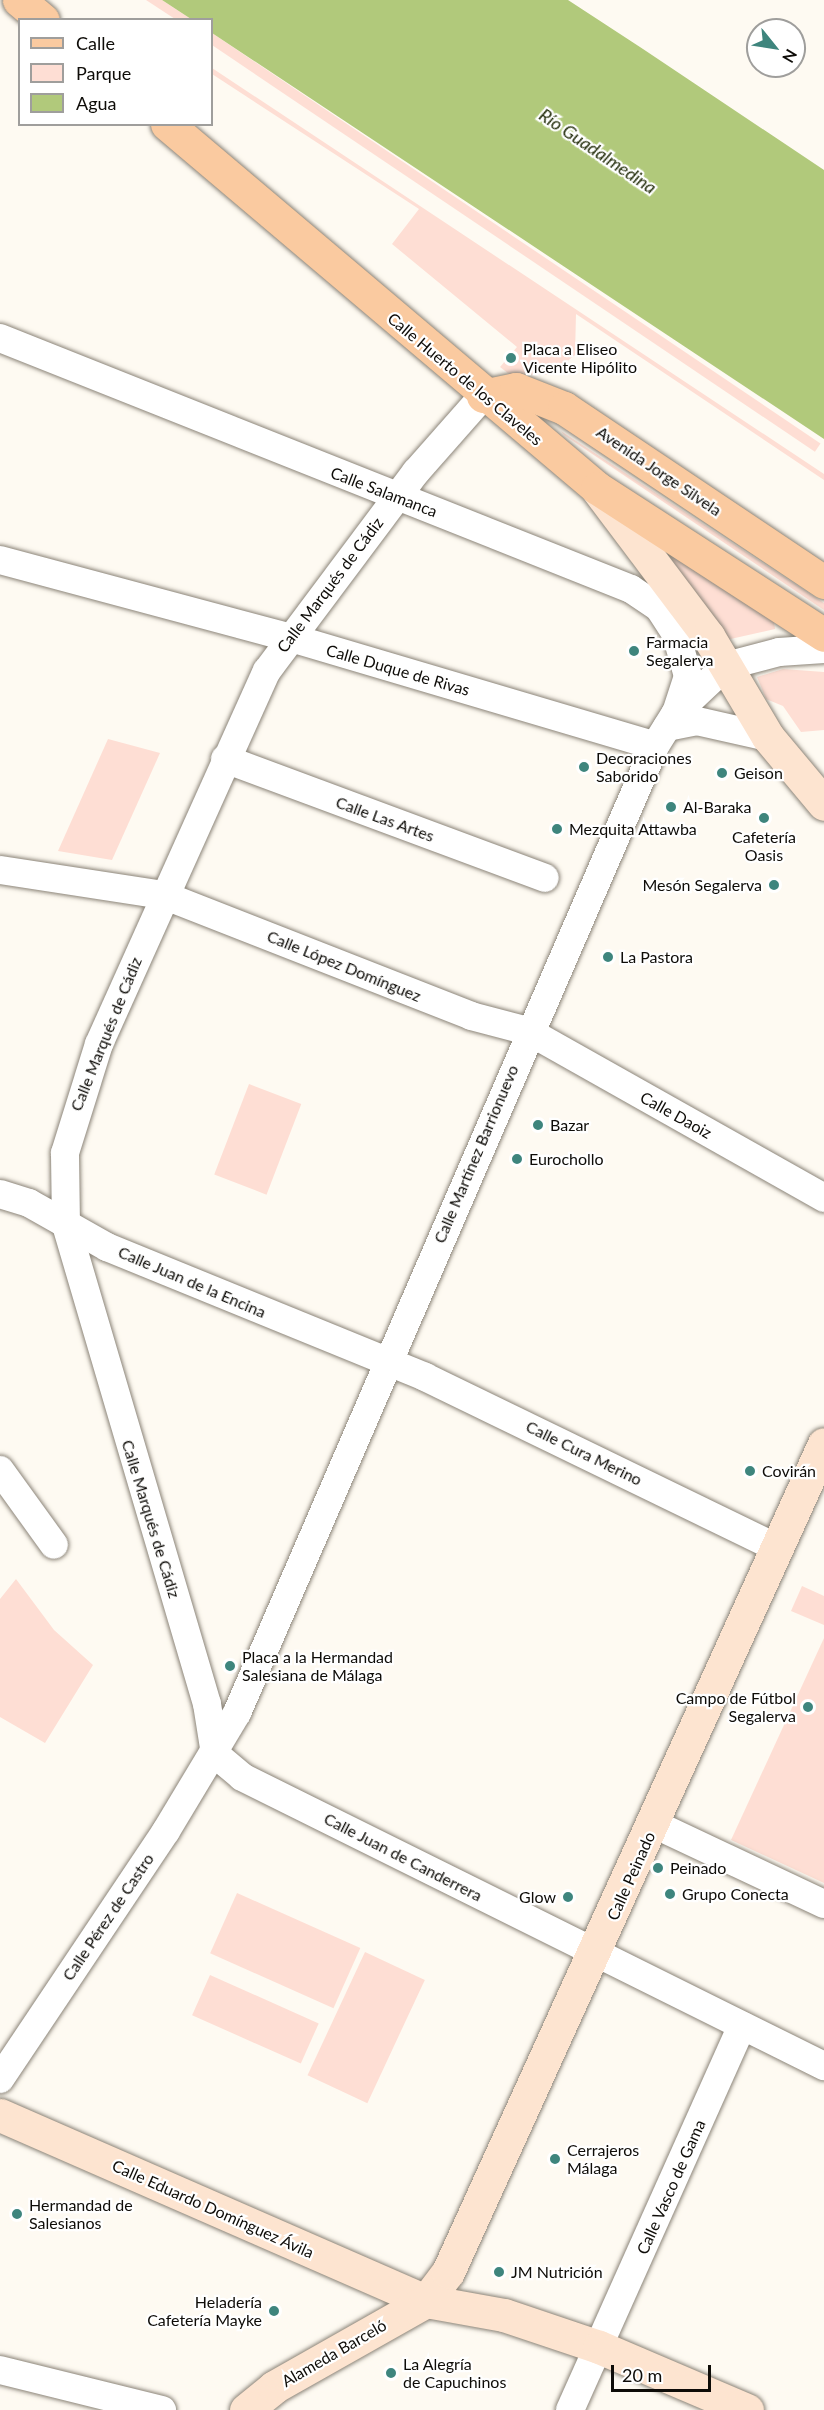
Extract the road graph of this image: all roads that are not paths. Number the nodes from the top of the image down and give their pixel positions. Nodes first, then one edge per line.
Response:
1 (19, 0) edge
2 (41, 18) edge
3 (169, 126) edge
4 (0, 338) edge
5 (483, 396) junction
6 (597, 488) junction
7 (396, 497) junction
8 (0, 560) edge
9 (824, 582) edge
10 (824, 635) edge
11 (288, 637) junction
12 (824, 649) edge
13 (726, 666) junction
14 (666, 729) junction
15 (768, 737) junction
16 (225, 759) junction
17 (824, 804) edge
18 (0, 870) edge
19 (545, 878) dead end
20 (163, 895) junction
21 (528, 1031) junction
22 (0, 1194) edge
23 (824, 1198) edge
24 (66, 1226) junction
25 (388, 1362) junction
26 (824, 1444) edge
27 (0, 1470) edge
28 (54, 1545) dead end
29 (777, 1548) junction
30 (215, 1754) junction
31 (654, 1824) junction
32 (824, 1904) edge
33 (596, 1953) junction
34 (742, 2026) junction
35 (824, 2066) edge
36 (0, 2079) edge
37 (0, 2115) edge
38 (426, 2301) junction
39 (599, 2347) junction
40 (0, 2370) edge
41 (740, 2409) edge
42 (162, 2410) edge
43 (246, 2410) edge
44 (570, 2410) edge

1 - 2 main road
3 - 5 main road, Calle Huerto de los Claveles
4 - 7 street, Calle Salamanca
5 - 6 main road, Calle Huerto de los Claveles
5 - 7 street, Calle Marqués de Cádiz
5 - 9 main road, Avenida Jorge Silvela
6 - 10 main road
6 - 13 main road, Calle Huerto de los Claveles
7 - 11 street, Calle Marqués de Cádiz
7 - 14 street, Calle Salamanca
8 - 11 street, Calle Duque de Rivas
11 - 14 street, Calle Duque de Rivas
11 - 16 street, Calle Marqués de Cádiz
12 - 13 street, Calle Martínez Barrionuevo
13 - 14 street, Calle Martínez Barrionuevo
13 - 15 main road, Calle Huerto de los Claveles
14 - 15 street
14 - 21 street, Calle Martínez Barrionuevo
15 - 17 main road, Calle Huerto de los Claveles
16 - 19 street, Calle Las Artes
16 - 20 street, Calle Marqués de Cádiz
18 - 20 street, Calle López Domínguez
20 - 21 street, Calle López Domínguez
20 - 24 street, Calle Marqués de Cádiz
21 - 23 street, Calle Daoiz
21 - 25 street, Calle Martínez Barrionuevo
22 - 24 street, Calle Juan de la Encina
24 - 25 street, Calle Juan de la Encina
24 - 30 street, Calle Marqués de Cádiz
25 - 29 street, Calle Cura Merino
25 - 30 street, Calle Martínez Barrionuevo
26 - 29 main road, Calle Peinado
27 - 28 street
29 - 31 main road, Calle Peinado
30 - 33 street, Calle Juan de Canderrera
30 - 36 street, Calle Pérez de Castro
31 - 32 street
31 - 33 main road, Calle Peinado
33 - 34 street, Calle Juan de Canderrera
33 - 38 main road, Calle Peinado
34 - 35 street, Calle Juan de Canderrera
34 - 39 street, Calle Vasco de Gama
37 - 38 main road, Calle Eduardo Domínguez Ávila
38 - 39 main road, Calle Eduardo Domínguez Ávila
38 - 43 main road, Alameda Barceló
39 - 41 main road, Calle Eduardo Domínguez Ávila
39 - 44 street, Calle Vasco de Gama
40 - 42 street

